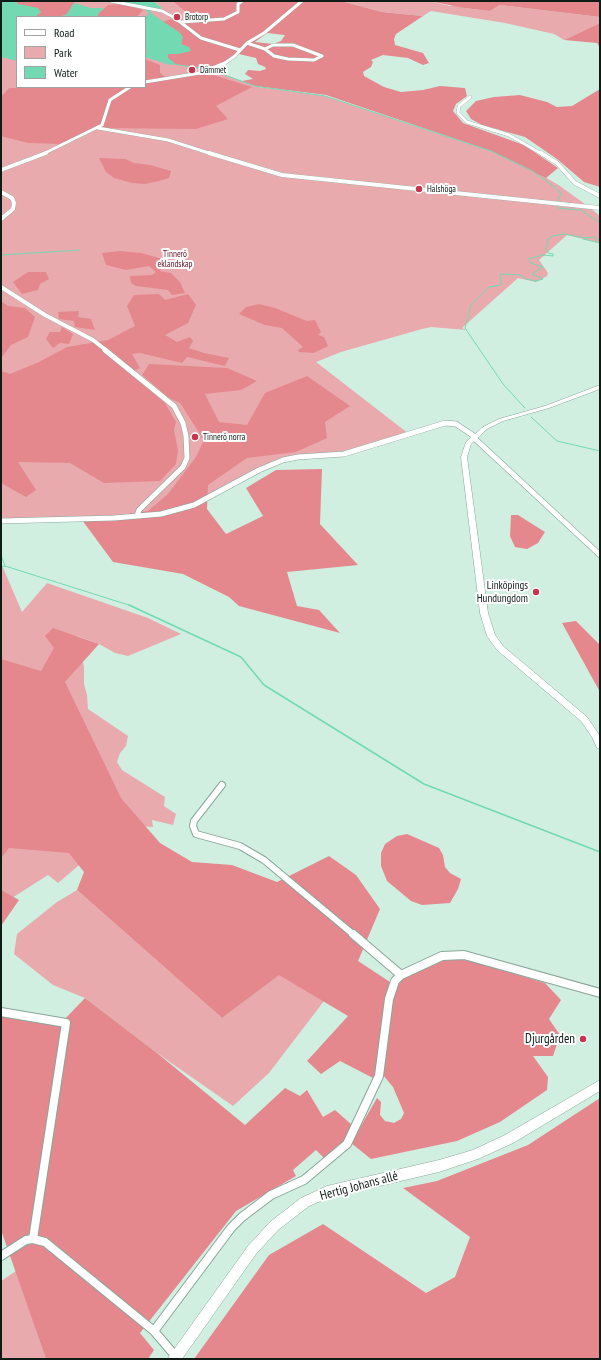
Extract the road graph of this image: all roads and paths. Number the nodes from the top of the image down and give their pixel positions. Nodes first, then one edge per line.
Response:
1 (112, 1) edge
2 (242, 1) edge
3 (302, 1) edge
4 (181, 22) junction
5 (247, 43) junction
6 (265, 49) junction
7 (240, 50) junction
8 (146, 82) edge
9 (128, 88) edge
10 (470, 97) dead end
11 (98, 128) junction
12 (1, 170) edge
13 (1, 192) edge
14 (600, 196) edge
15 (600, 208) edge
16 (1, 219) edge
17 (1, 287) edge
18 (600, 387) edge
19 (473, 436) junction
20 (137, 516) junction
21 (1, 521) edge
22 (600, 555) edge
23 (598, 736) edge
24 (600, 746) edge
25 (222, 785) dead end
26 (401, 975) junction
27 (600, 993) edge
28 (1, 1012) edge
29 (600, 1085) edge
30 (32, 1239) junction
31 (1, 1256) edge
32 (154, 1331) junction
33 (176, 1358) edge

1 - 4 street
2 - 4 street
3 - 5 street
4 - 7 street
5 - 6 street
5 - 7 street
6 - 6 street
7 - 8 street
9 - 11 street
10 - 14 street
11 - 12 street
11 - 15 street
13 - 16 street
17 - 20 street
18 - 19 street
19 - 20 street
19 - 22 street
19 - 23 street
20 - 21 street
23 - 24 street
25 - 26 street
26 - 27 street
26 - 32 street
28 - 30 street
29 - 33 street, Hertig Johans allé
30 - 31 street
30 - 32 street
32 - 33 street

